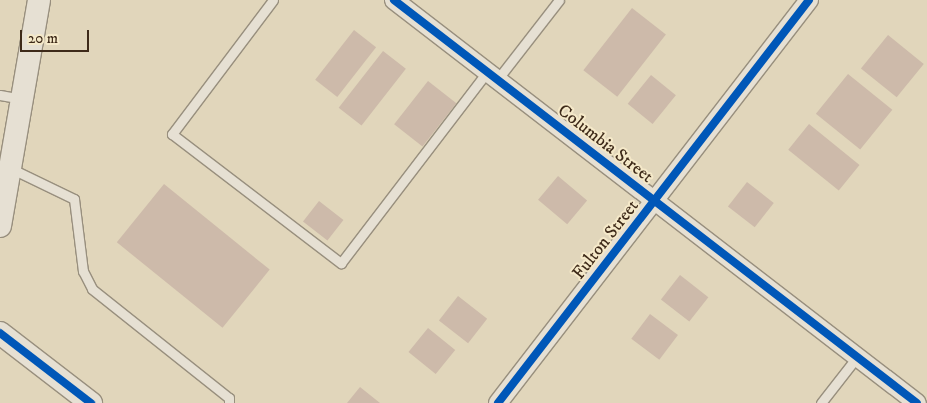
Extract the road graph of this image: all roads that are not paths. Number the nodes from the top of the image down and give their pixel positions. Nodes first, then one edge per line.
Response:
1 (39, 0) edge
2 (273, 0) edge
3 (394, 0) edge
4 (559, 0) edge
5 (809, 0) edge
6 (492, 76) junction
7 (11, 97) edge
8 (10, 168) junction
9 (655, 202) junction
10 (0, 226) edge
11 (0, 333) edge
12 (857, 357) junction
13 (91, 403) edge
14 (229, 403) edge
15 (498, 403) edge
16 (821, 403) edge
17 (917, 403) edge

1 - 7 street
2 - 6 lane
3 - 6 street, Columbia Street
4 - 6 lane
5 - 9 street, Fulton Street
6 - 9 street, Columbia Street
7 - 8 street
8 - 10 street
8 - 14 lane
9 - 12 street, Columbia Street
9 - 15 street, Fulton Street
11 - 13 street
12 - 16 lane
12 - 17 street, Columbia Street

